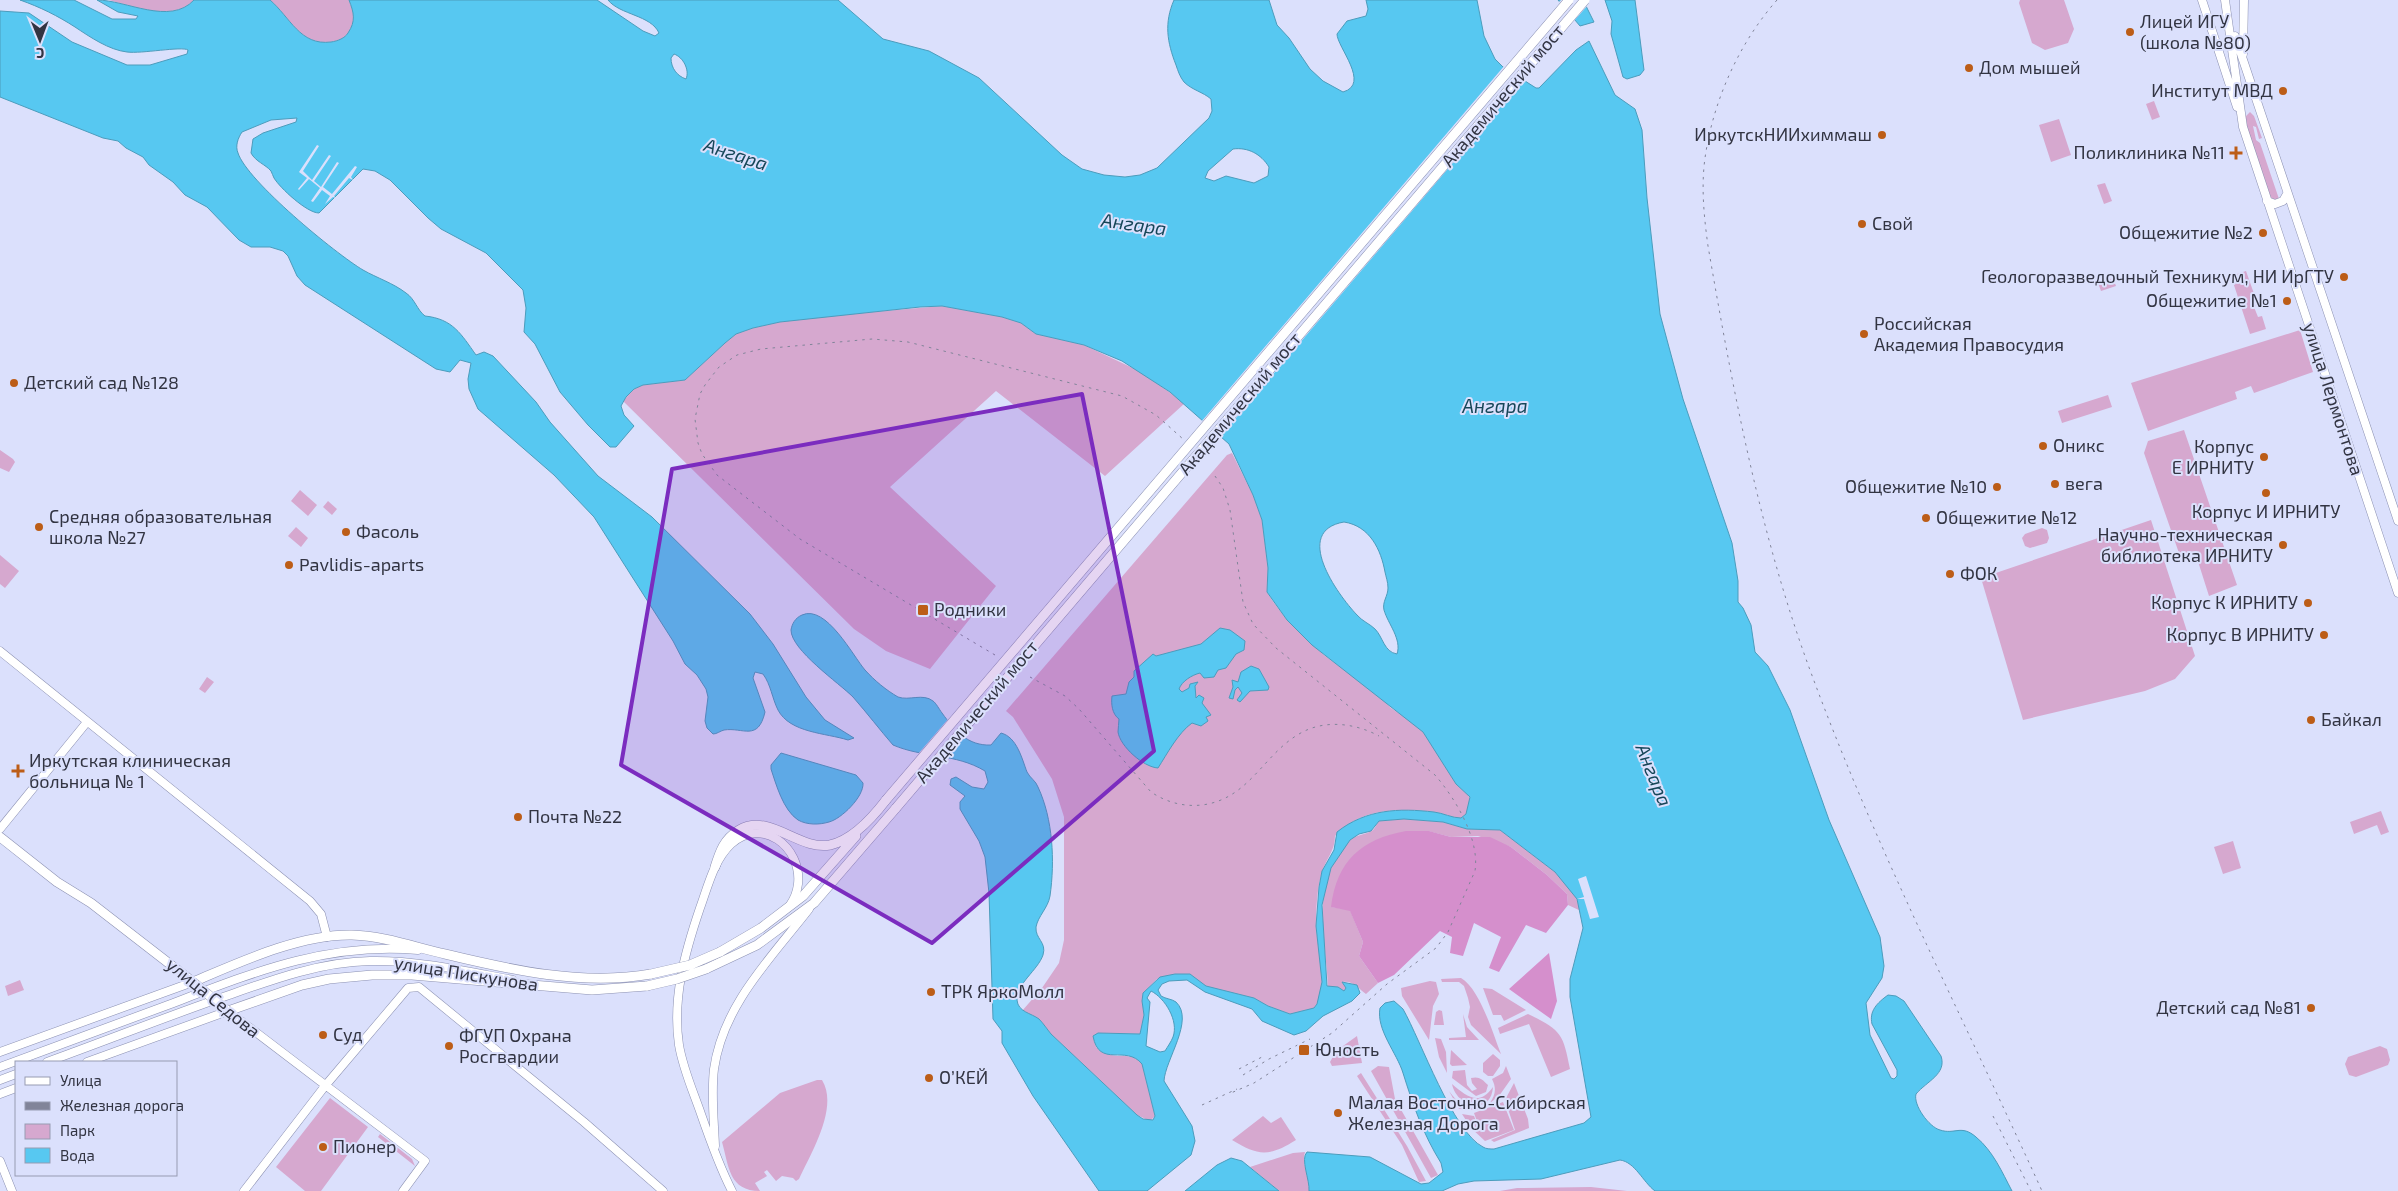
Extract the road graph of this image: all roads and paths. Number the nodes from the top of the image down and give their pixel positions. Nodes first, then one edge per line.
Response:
1 (1569, 0) edge
2 (1585, 0) edge
3 (2202, 0) edge
4 (2226, 0) edge
5 (2244, 0) edge
6 (2244, 64) junction
7 (2243, 127) junction
8 (2287, 194) junction
9 (2267, 201) junction
10 (2398, 521) edge
11 (2398, 594) edge
12 (0, 650) edge
13 (87, 722) junction
14 (870, 818) junction
15 (0, 829) edge
16 (0, 837) edge
17 (715, 867) junction
18 (814, 903) junction
19 (787, 908) junction
20 (327, 936) junction
21 (447, 955) junction
22 (193, 982) junction
23 (547, 986) junction
24 (228, 1011) junction
25 (0, 1052) edge
26 (15, 1061) edge
27 (16, 1061) edge
28 (50, 1061) edge
29 (89, 1061) edge
30 (0, 1067) edge
31 (15, 1074) edge
32 (0, 1080) edge
33 (325, 1086) junction
34 (15, 1088) edge
35 (0, 1094) edge
36 (716, 1156) junction
37 (0, 1161) edge
38 (12, 1191) edge
39 (244, 1191) edge
40 (402, 1191) edge
41 (663, 1191) edge
42 (732, 1191) edge

1 - 14 main road, Академический мост, bridge
2 - 18 main road, Академический мост, bridge
3 - 7 main road
4 - 6 main road, улица Лермонтова
4 - 7 main road, улица Лермонтова
5 - 6 main road
6 - 8 main road, улица Лермонтова
7 - 9 main road, улица Лермонтова
8 - 9 main road
8 - 10 main road, улица Лермонтова
9 - 11 main road, улица Лермонтова
12 - 13 main road
13 - 15 main road
13 - 20 main road
14 - 17 main road
14 - 19 main road
16 - 22 main road, улица Седова
17 - 19 main road
17 - 36 main road
18 - 23 main road, Академический мост, bridge
18 - 36 main road
19 - 21 main road, bridge
20 - 21 main road
20 - 22 main road
21 - 27 main road, улица Пискунова
22 - 24 main road, улица Седова, bridge
22 - 25 main road
23 - 24 main road, улица Пискунова
23 - 28 main road, улица Пискунова
24 - 29 main road, улица Пискунова
24 - 33 main road, улица Седова
26 - 30 main road, улица Пискунова
31 - 32 main road
33 - 39 main road
33 - 40 main road, улица Седова
33 - 41 main road
34 - 35 main road
36 - 42 main road
37 - 38 main road

